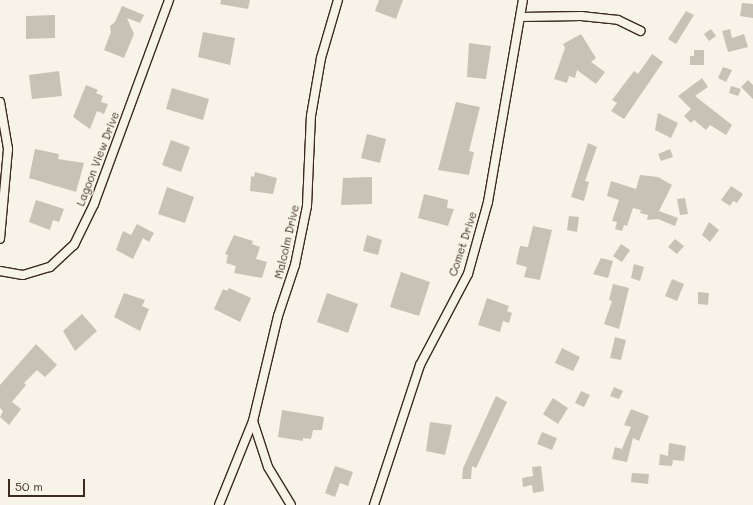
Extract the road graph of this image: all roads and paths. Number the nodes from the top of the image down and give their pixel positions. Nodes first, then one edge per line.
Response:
1 (169, 0) edge
2 (338, 0) edge
3 (523, 0) edge
4 (521, 17) junction
5 (642, 31) dead end
6 (0, 102) edge
7 (0, 239) edge
8 (0, 271) edge
9 (253, 421) junction
10 (219, 505) edge
11 (291, 505) edge
12 (374, 505) edge

1 - 8 street, Lagoon View Drive
2 - 9 street, Malcolm Drive
3 - 4 street, Comet Drive
4 - 5 street
4 - 12 street, Comet Drive
6 - 7 street
9 - 10 street, Malcolm Drive
9 - 11 street

